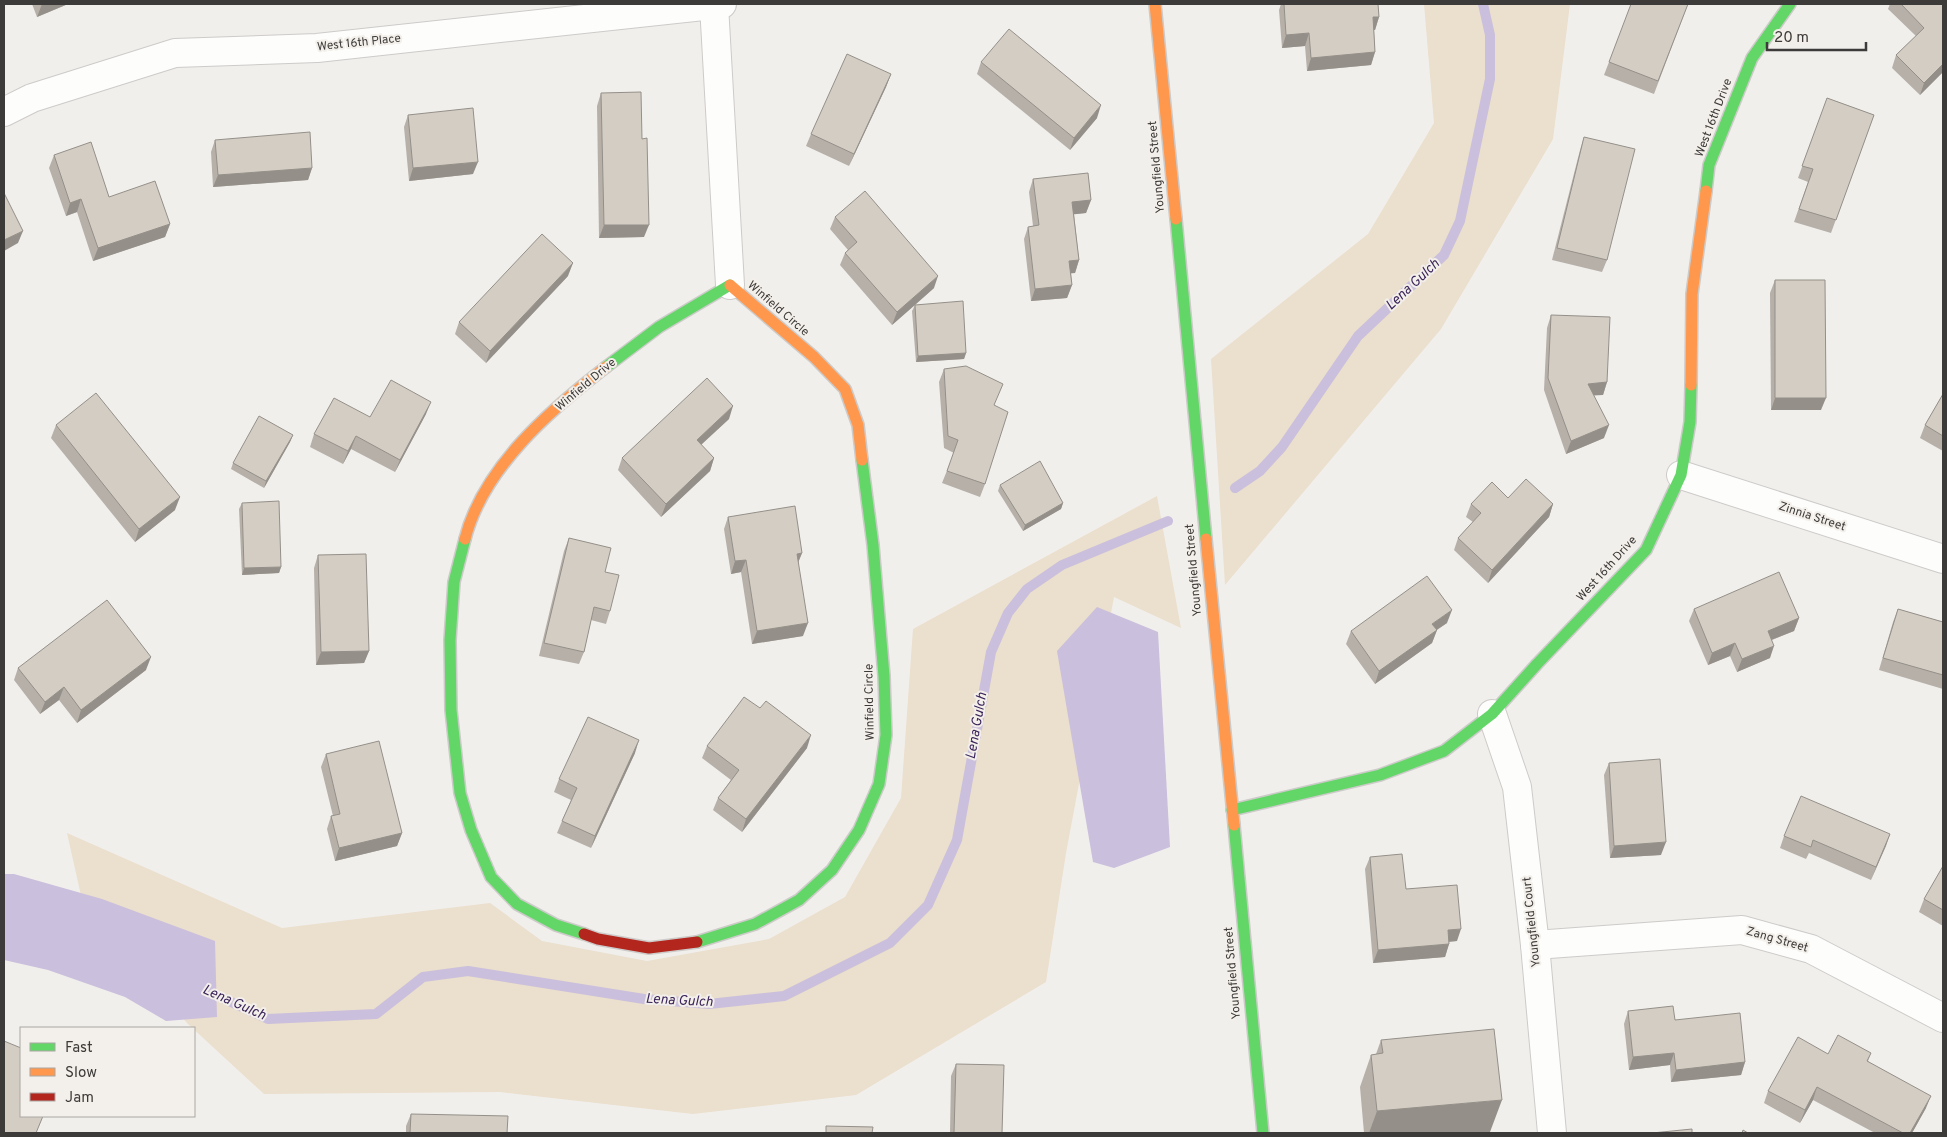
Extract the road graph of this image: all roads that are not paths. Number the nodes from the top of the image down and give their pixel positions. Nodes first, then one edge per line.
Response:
1 (718, 4) edge
2 (1155, 4) edge
3 (1790, 4) edge
4 (4, 112) edge
5 (730, 285) junction
6 (1681, 475) junction
7 (1943, 559) edge
8 (1492, 714) junction
9 (460, 793) joint
10 (1232, 810) junction
11 (1535, 945) junction
12 (1943, 1018) edge
13 (1262, 1133) edge
14 (1552, 1133) edge

1 - 4 street, West 16th Place
1 - 5 street
2 - 10 street, Youngfield Street
3 - 6 street, West 16th Drive
5 - 9 street, Winfield Drive
5 - 9 street, Winfield Circle
6 - 7 street, Zinnia Street
6 - 8 street, West 16th Drive
8 - 10 street, West 16th Drive
8 - 11 street, Youngfield Court
10 - 13 street, Youngfield Street
11 - 12 street, Zang Street
11 - 14 street, Youngfield Court

